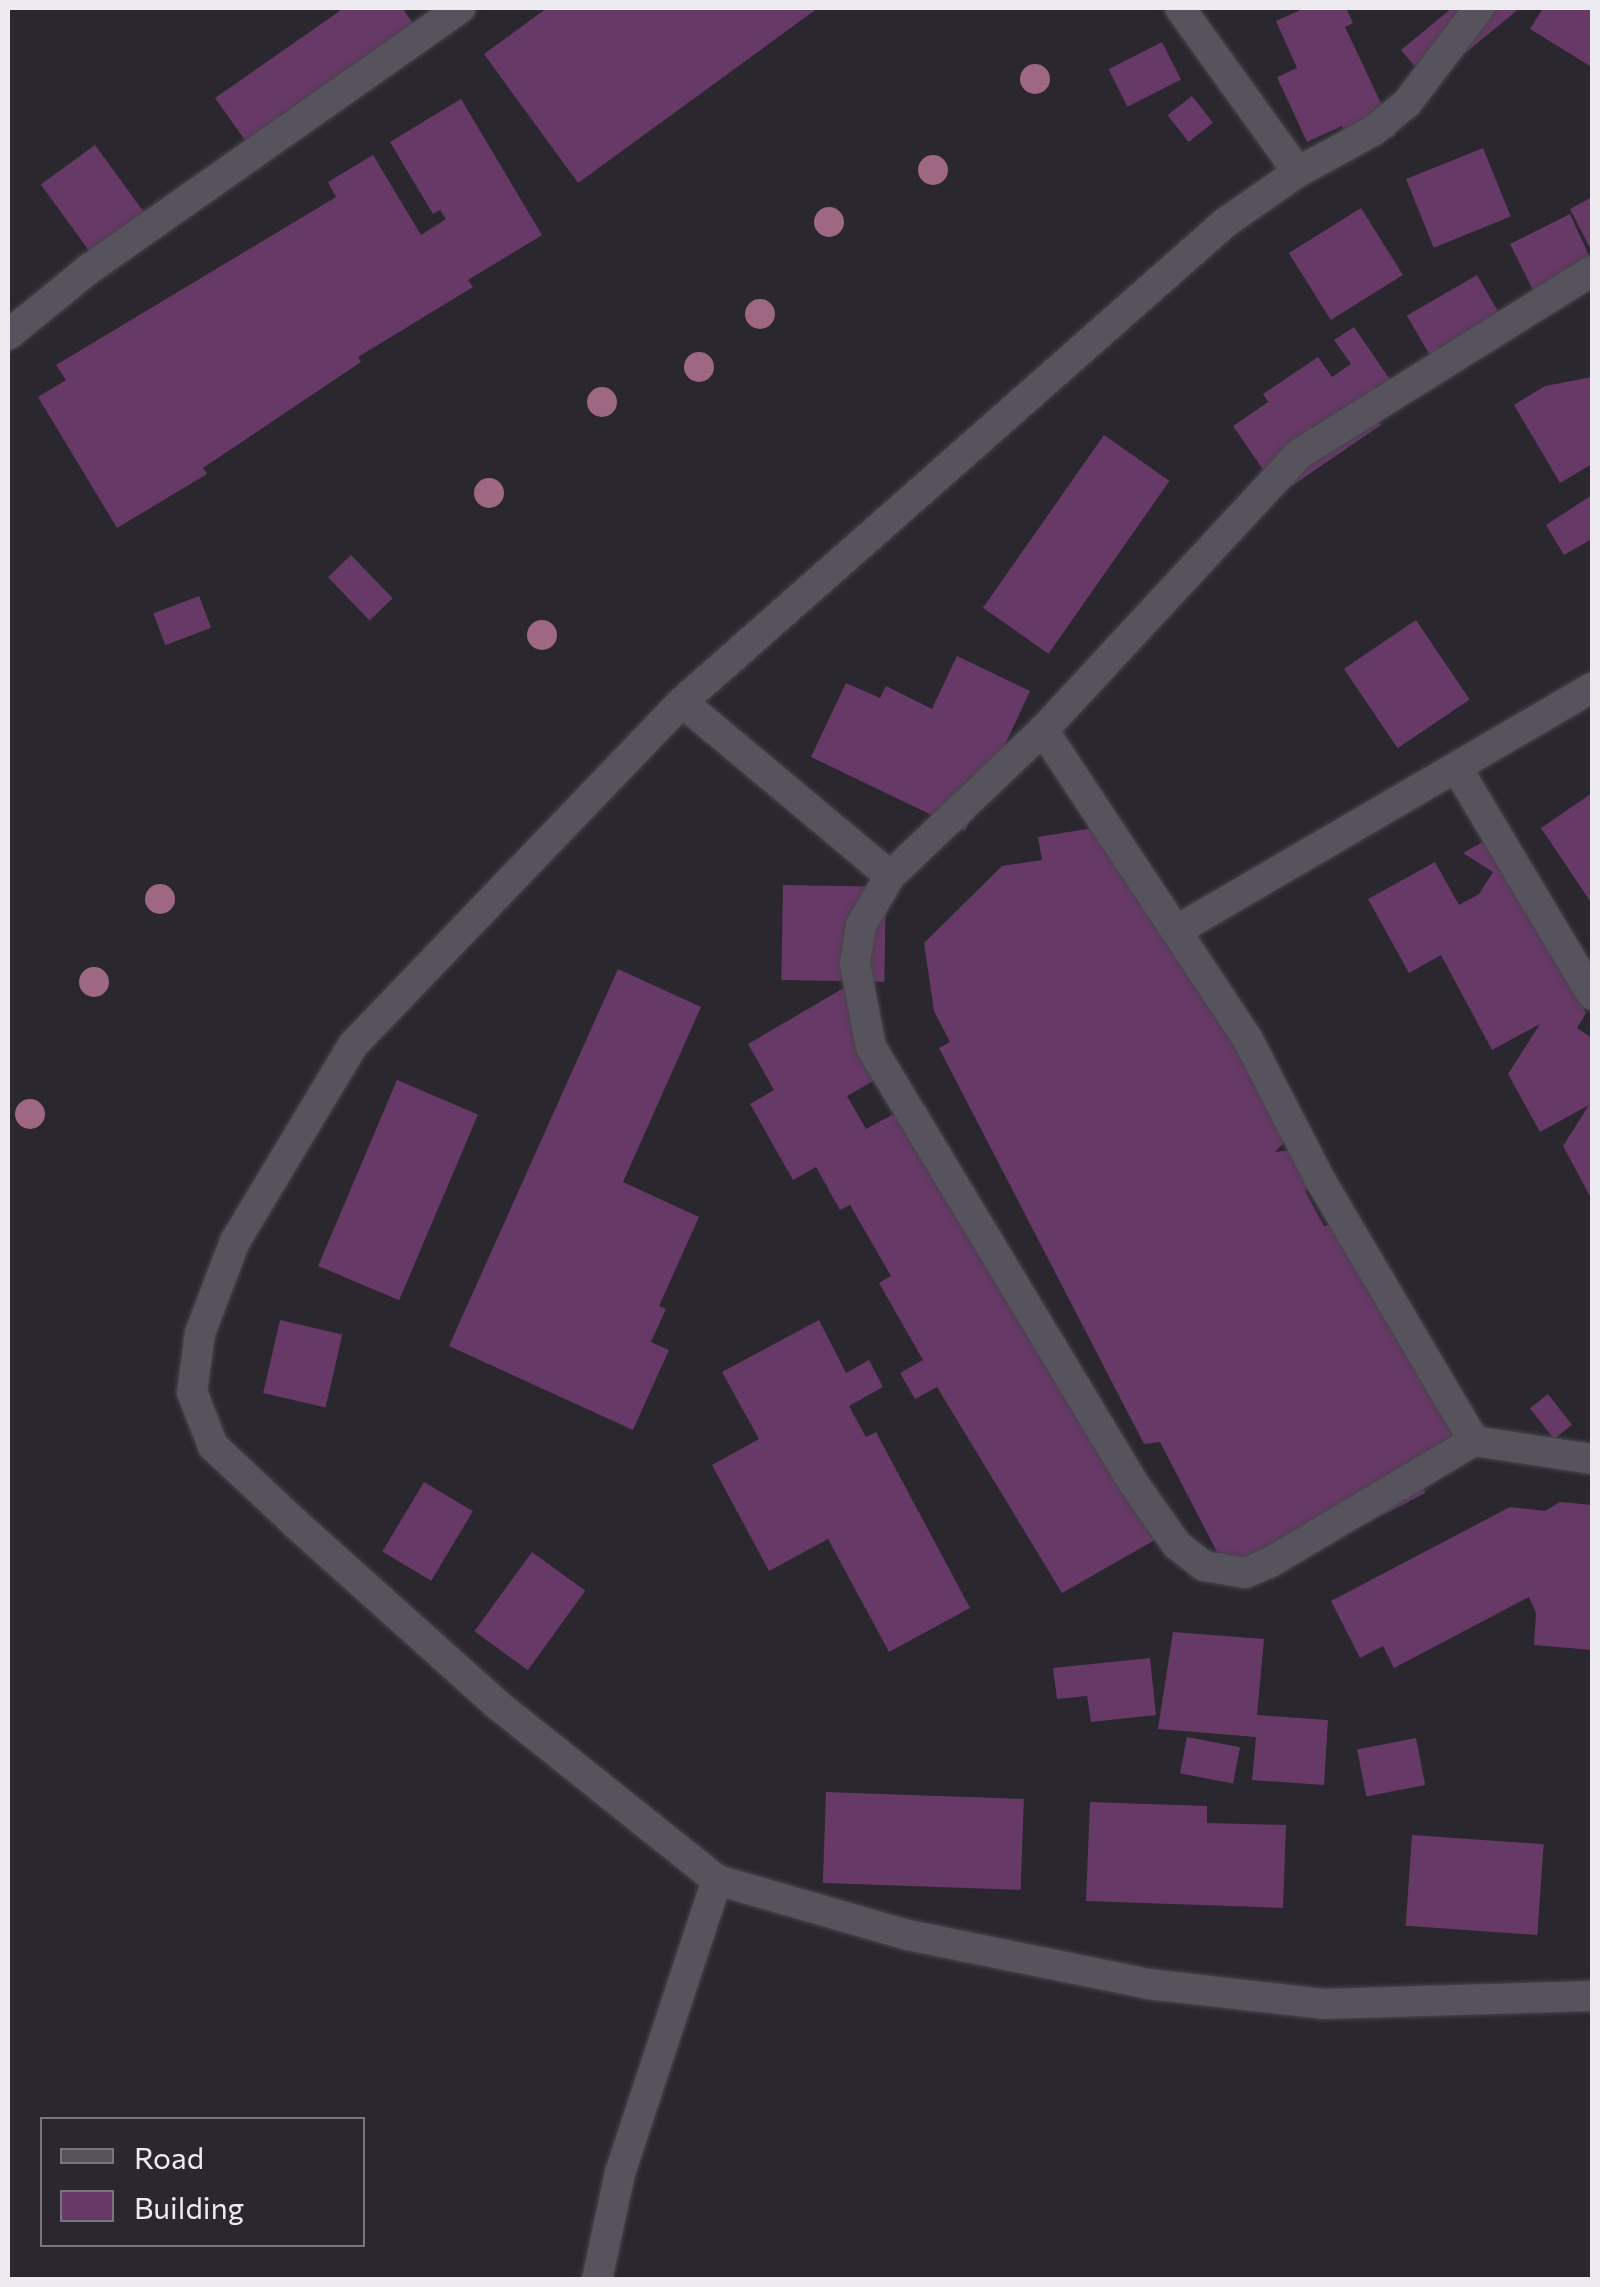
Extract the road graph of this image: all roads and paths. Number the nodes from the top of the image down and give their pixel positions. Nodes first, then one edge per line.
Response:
1 (460, 8) edge
2 (1180, 8) edge
3 (1479, 8) edge
4 (1298, 172) junction
5 (1592, 271) edge
6 (8, 335) edge
7 (1592, 688) edge
8 (682, 702) junction
9 (1043, 730) junction
10 (1458, 770) junction
11 (890, 876) junction
12 (1179, 930) junction
13 (1592, 995) edge
14 (1474, 1441) junction
15 (1592, 1459) edge
16 (718, 1880) junction
17 (1592, 1996) edge
18 (597, 2280) edge

1 - 6 street
2 - 4 street
3 - 4 street
4 - 8 street
5 - 9 street
7 - 10 street
8 - 11 street
8 - 16 street
9 - 11 street
9 - 12 street
10 - 12 street
10 - 13 street
11 - 14 street
12 - 14 street
14 - 15 street
16 - 17 street
16 - 18 street

